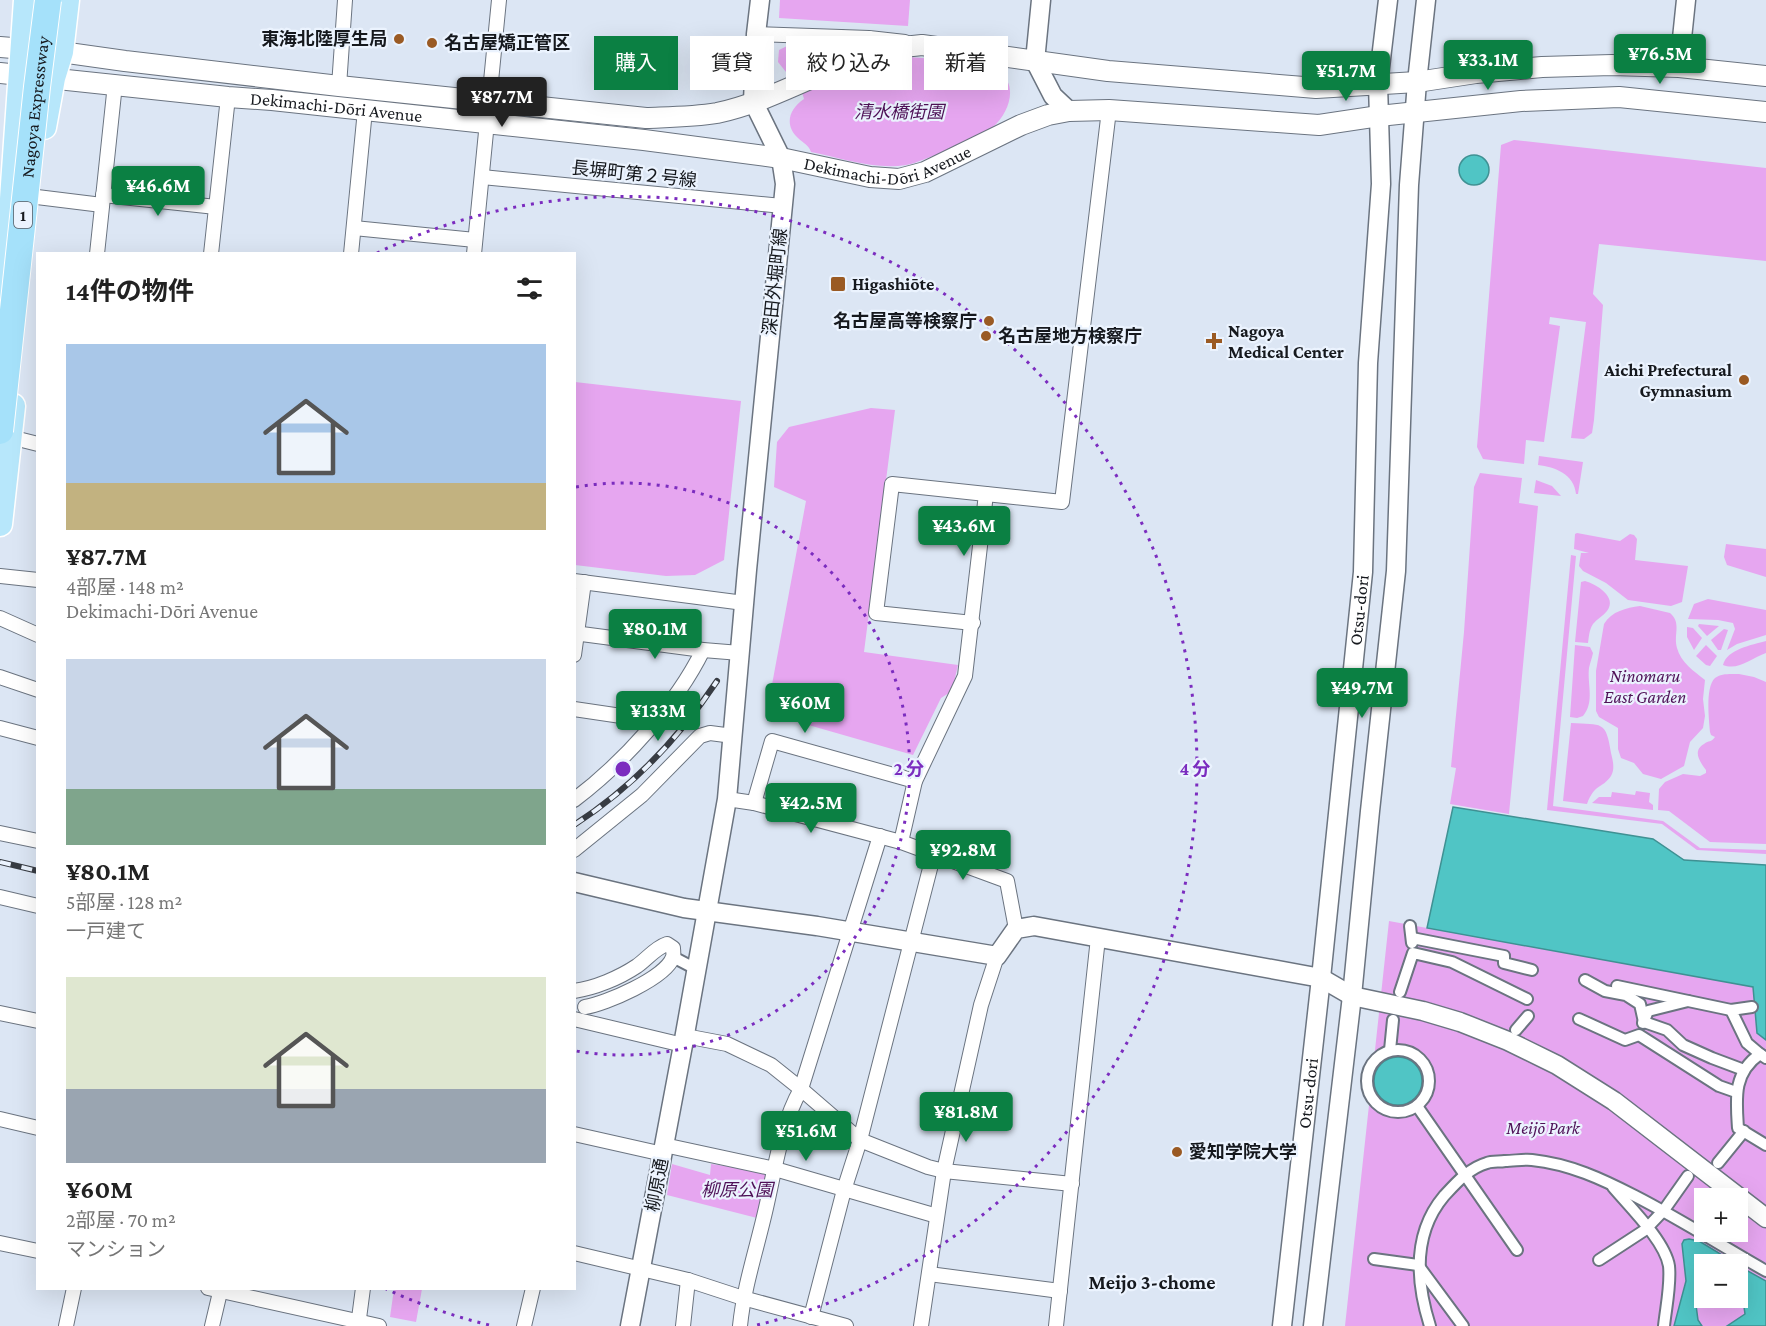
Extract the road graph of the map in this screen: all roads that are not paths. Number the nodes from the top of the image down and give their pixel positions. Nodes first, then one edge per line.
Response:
1 (26, 0) edge
2 (38, 0) edge
3 (48, 0) edge
4 (67, 0) edge
5 (345, 0) edge
6 (499, 0) edge
7 (760, 0) edge
8 (1041, 0) edge
9 (1388, 0) edge
10 (1426, 0) edge
11 (1686, 0) edge
12 (756, 34) junction
13 (813, 36) edge
14 (912, 46) edge
15 (11, 49) edge
16 (61, 52) junction
17 (1035, 61) junction
18 (1679, 67) junction
19 (10, 74) edge
20 (1766, 75) edge
21 (53, 78) junction
22 (1417, 82) junction
23 (116, 84) junction
24 (1378, 84) junction
25 (339, 86) junction
26 (786, 88) edge
27 (228, 97) junction
28 (488, 101) junction
29 (753, 101) junction
30 (365, 110) junction
31 (1108, 110) junction
32 (1068, 111) junction
33 (1766, 112) edge
34 (1414, 113) junction
35 (1379, 116) junction
36 (487, 123) junction
37 (781, 158) junction
38 (482, 177) junction
39 (37, 197) junction
40 (6, 198) edge
41 (103, 200) junction
42 (782, 206) junction
43 (216, 207) junction
44 (354, 228) junction
45 (475, 247) edge
46 (97, 252) edge
47 (211, 252) edge
48 (351, 252) edge
49 (1, 282) edge
50 (0, 307) edge
51 (0, 360) edge
52 (5, 434) edge
53 (36, 443) edge
54 (986, 494) junction
55 (0, 524) edge
56 (0, 576) edge
57 (36, 580) edge
58 (579, 582) edge
59 (744, 603) junction
60 (0, 618) edge
61 (973, 623) junction
62 (576, 633) edge
63 (36, 634) edge
64 (703, 650) junction
65 (740, 653) junction
66 (0, 677) edge
67 (36, 689) edge
68 (576, 709) edge
69 (655, 721) junction
70 (0, 728) edge
71 (733, 736) junction
72 (36, 737) edge
73 (915, 781) junction
74 (576, 798) edge
75 (727, 799) junction
76 (754, 803) junction
77 (0, 833) edge
78 (880, 836) junction
79 (36, 841) edge
80 (901, 842) junction
81 (576, 848) edge
82 (934, 854) junction
83 (576, 882) edge
84 (0, 897) edge
85 (36, 906) edge
86 (707, 910) junction
87 (1410, 926) dead end
88 (1016, 929) junction
89 (851, 932) junction
90 (1098, 938) junction
91 (1412, 938) junction
92 (910, 942) junction
93 (1413, 952) junction
94 (997, 956) junction
95 (673, 957) junction
96 (696, 969) junction
97 (1532, 970) dead end
98 (1321, 978) junction
99 (577, 991) edge
100 (1400, 992) dead end
101 (1352, 996) junction
102 (1527, 999) dead end
103 (1688, 1001) junction
104 (585, 1007) junction
105 (1752, 1007) dead end
106 (1731, 1010) junction
107 (0, 1013) edge
108 (1528, 1016) dead end
109 (1579, 1019) dead end
110 (578, 1020) edge
111 (1393, 1020) dead end
112 (36, 1021) edge
113 (1644, 1022) junction
114 (1516, 1030) dead end
115 (1639, 1035) junction
116 (684, 1041) junction
117 (1390, 1050) junction
118 (1763, 1056) edge
119 (1744, 1070) junction
120 (801, 1089) junction
121 (1736, 1092) junction
122 (1362, 1100) dead end
123 (1375, 1102) junction
124 (1417, 1106) junction
125 (0, 1119) edge
126 (36, 1128) edge
127 (1744, 1131) junction
128 (576, 1134) edge
129 (860, 1140) junction
130 (1766, 1144) edge
131 (664, 1150) junction
132 (1718, 1163) dead end
133 (775, 1168) junction
134 (944, 1171) junction
135 (1464, 1175) junction
136 (1689, 1176) dead end
137 (1609, 1183) junction
138 (1072, 1184) junction
139 (844, 1190) junction
140 (1664, 1210) junction
141 (937, 1216) junction
142 (1766, 1218) edge
143 (1647, 1228) junction
144 (0, 1243) edge
145 (1517, 1250) dead end
146 (36, 1251) edge
147 (576, 1253) edge
148 (1374, 1258) dead end
149 (1599, 1260) dead end
150 (1418, 1265) junction
151 (641, 1269) junction
152 (1766, 1271) edge
153 (929, 1274) junction
154 (688, 1280) junction
155 (74, 1290) edge
156 (217, 1290) edge
157 (221, 1290) edge
158 (363, 1290) edge
159 (533, 1290) edge
160 (1060, 1291) junction
161 (743, 1298) junction
162 (811, 1317) junction
163 (359, 1324) edge
164 (839, 1325) edge
165 (66, 1326) edge
166 (212, 1326) edge
167 (379, 1326) edge
168 (524, 1326) edge
169 (630, 1326) edge
170 (683, 1326) edge
171 (740, 1326) edge
172 (921, 1326) edge
173 (1056, 1326) edge
174 (1281, 1326) edge
175 (1313, 1326) edge
176 (1430, 1326) edge
177 (1462, 1326) edge
178 (1664, 1326) edge

1 - 15 highway
2 - 51 highway, Nagoya Expressway / 1
3 - 52 highway, Nagoya Expressway / 1, bridge
4 - 16 highway
5 - 25 street
6 - 28 street
7 - 12 street, 深田外堀町線
8 - 17 street
9 - 24 street, Otsu-dori
10 - 22 street, Otsu-dori
11 - 18 street
12 - 13 street, bridge
12 - 29 street, 深田外堀町線
14 - 17 main road, Dekimachi-Dōri Avenue
15 - 16 main road, Dekimachi-Dōri Avenue
15 - 19 highway
16 - 21 highway
16 - 25 main road, Dekimachi-Dōri Avenue
17 - 24 main road, Dekimachi-Dōri Avenue
17 - 32 street
18 - 20 main road, Dekimachi-Dōri Avenue
18 - 22 main road, Dekimachi-Dōri Avenue
19 - 21 main road, Dekimachi-Dōri Avenue
19 - 40 highway
21 - 23 main road, Dekimachi-Dōri Avenue
21 - 39 highway
22 - 24 main road, Dekimachi-Dōri Avenue
22 - 34 street, Otsu-dori
23 - 27 main road, Dekimachi-Dōri Avenue
23 - 41 street
24 - 35 street, Otsu-dori
25 - 28 main road, Dekimachi-Dōri Avenue
26 - 29 main road, Dekimachi-Dōri Avenue, bridge
27 - 30 main road, Dekimachi-Dōri Avenue
27 - 43 street
28 - 29 main road, Dekimachi-Dōri Avenue
28 - 36 street
29 - 37 street, 深田外堀町線
30 - 36 main road, Dekimachi-Dōri Avenue
30 - 44 street
31 - 32 main road, Dekimachi-Dōri Avenue
31 - 35 main road, Dekimachi-Dōri Avenue
31 - 54 street
32 - 37 main road, Dekimachi-Dōri Avenue
33 - 34 main road, Dekimachi-Dōri Avenue
34 - 35 main road, Dekimachi-Dōri Avenue
34 - 101 street, Otsu-dori
35 - 98 street, Otsu-dori
36 - 37 main road, Dekimachi-Dōri Avenue
36 - 38 street
37 - 42 street, 深田外堀町線
38 - 42 street, 長塀町第２号線
38 - 45 street
39 - 41 street
39 - 52 highway
40 - 49 highway
41 - 43 street
41 - 46 street
42 - 59 street, 深田外堀町線
43 - 47 street
44 - 45 street
44 - 48 street
49 - 50 highway
52 - 53 street
52 - 55 highway
54 - 61 street
54 - 61 street
56 - 57 street
58 - 59 street
58 - 62 street
59 - 65 street, 深田外堀町線
60 - 63 street
61 - 73 street
62 - 64 street
64 - 65 street
64 - 69 street
65 - 71 street, 深田外堀町線
66 - 67 street
68 - 69 street
69 - 74 street
70 - 72 street
71 - 75 street, 深田外堀町線
71 - 81 street
73 - 76 street
73 - 80 street
75 - 76 street
75 - 86 street, 柳原通
76 - 78 street
77 - 79 street
78 - 80 street
78 - 89 street
80 - 82 street
82 - 88 street
82 - 92 street
83 - 86 street
84 - 85 street
86 - 89 street
86 - 96 street, 柳原通
87 - 91 street
88 - 90 street
88 - 94 street
89 - 92 street
89 - 120 street
90 - 98 street
90 - 138 street
91 - 93 street
91 - 97 street
92 - 94 street
92 - 129 street
93 - 100 street
93 - 102 street
94 - 134 street
95 - 96 street
95 - 99 street
95 - 104 street
96 - 116 street, 柳原通
98 - 101 street
98 - 174 street, Otsu-dori
99 - 104 street
101 - 142 street
101 - 175 street, Otsu-dori
103 - 106 street
103 - 113 street
103 - 113 street
104 - 110 street
105 - 106 street
106 - 118 street
107 - 112 street
108 - 114 street
109 - 115 street
110 - 116 street
111 - 117 street
113 - 115 street
113 - 119 street
115 - 121 street
116 - 120 street
116 - 131 street, 柳原通
117 - 123 street
117 - 124 street
118 - 119 street
119 - 121 street
120 - 129 street
120 - 133 street
121 - 127 street
122 - 123 street
123 - 124 street
124 - 135 street
125 - 126 street
127 - 130 street
127 - 132 street
128 - 131 street
129 - 134 street
129 - 139 street
131 - 133 street
131 - 151 street, 柳原通
133 - 139 street
133 - 161 street
134 - 138 street
134 - 141 street
135 - 137 street
135 - 145 street
135 - 150 street
136 - 140 street
137 - 140 street
137 - 143 street
138 - 160 street
139 - 141 street
139 - 162 street
140 - 143 street
140 - 152 street
141 - 153 street
143 - 149 street
143 - 178 street
144 - 146 street
147 - 151 street
148 - 150 street
150 - 176 street
150 - 177 street
151 - 154 street
151 - 169 street, 柳原通
153 - 160 street
153 - 172 street
154 - 161 street
154 - 170 street
155 - 165 street
156 - 166 street
157 - 163 street
158 - 163 street
159 - 168 street
160 - 173 street
161 - 162 street
161 - 171 street
162 - 164 street
163 - 167 street

